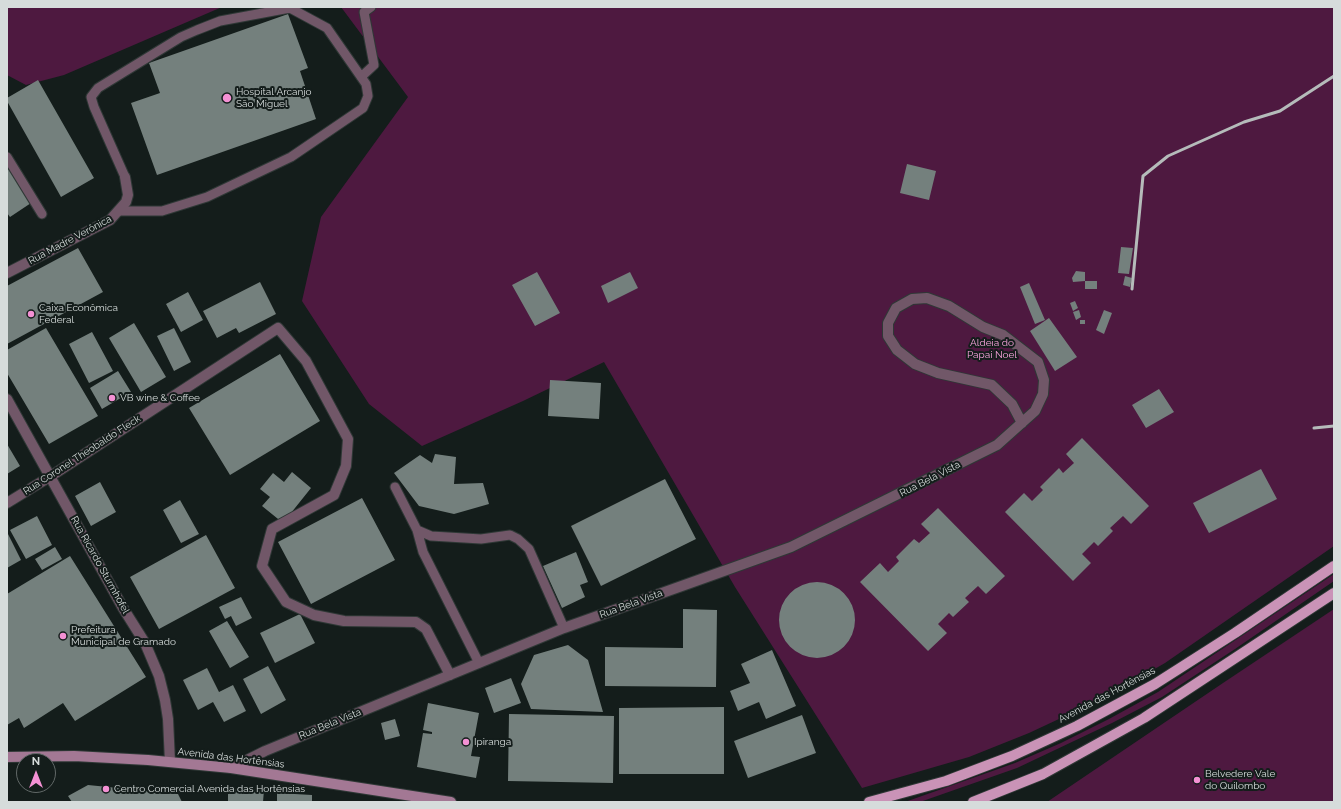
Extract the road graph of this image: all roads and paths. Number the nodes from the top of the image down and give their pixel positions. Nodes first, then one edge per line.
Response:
1 (371, 7) edge
2 (361, 76) junction
3 (7, 157) edge
4 (126, 177) joint
5 (120, 211) junction
6 (42, 214) dead end
7 (7, 273) edge
8 (7, 399) edge
9 (1022, 422) junction
10 (52, 476) junction
11 (395, 487) dead end
12 (7, 503) edge
13 (417, 530) junction
14 (1334, 566) edge
15 (1334, 594) edge
16 (564, 628) junction
17 (479, 663) junction
18 (450, 675) junction
19 (7, 757) edge
20 (170, 762) junction
21 (231, 768) junction
22 (435, 800) edge
23 (451, 802) edge
24 (869, 802) edge
25 (973, 802) edge

1 - 2 lane
2 - 4 lane
2 - 5 lane
3 - 6 lane
4 - 5 street, Rua Madre Verônica
5 - 7 street, Rua Madre Verônica
8 - 10 street, Rua Ricardo Sturmhofel
9 - 9 street, Rua Bela Vista
9 - 16 street, Rua Bela Vista
10 - 12 street, Rua Coronel Theobaldo Fleck
10 - 18 street, Rua Coronel Theobaldo Fleck
10 - 20 street, Rua Ricardo Sturmhofel
11 - 13 lane
13 - 16 lane
13 - 17 lane
14 - 24 main road, Avenida das Hortênsias
15 - 25 main road
16 - 17 street, Rua Bela Vista
17 - 18 street, Rua Bela Vista
18 - 21 street, Rua Bela Vista
19 - 20 main road, Avenida das Hortênsias
20 - 21 main road, Avenida das Hortênsias
21 - 22 main road, Avenida das Hortênsias
22 - 23 main road, Avenida das Hortênsias

